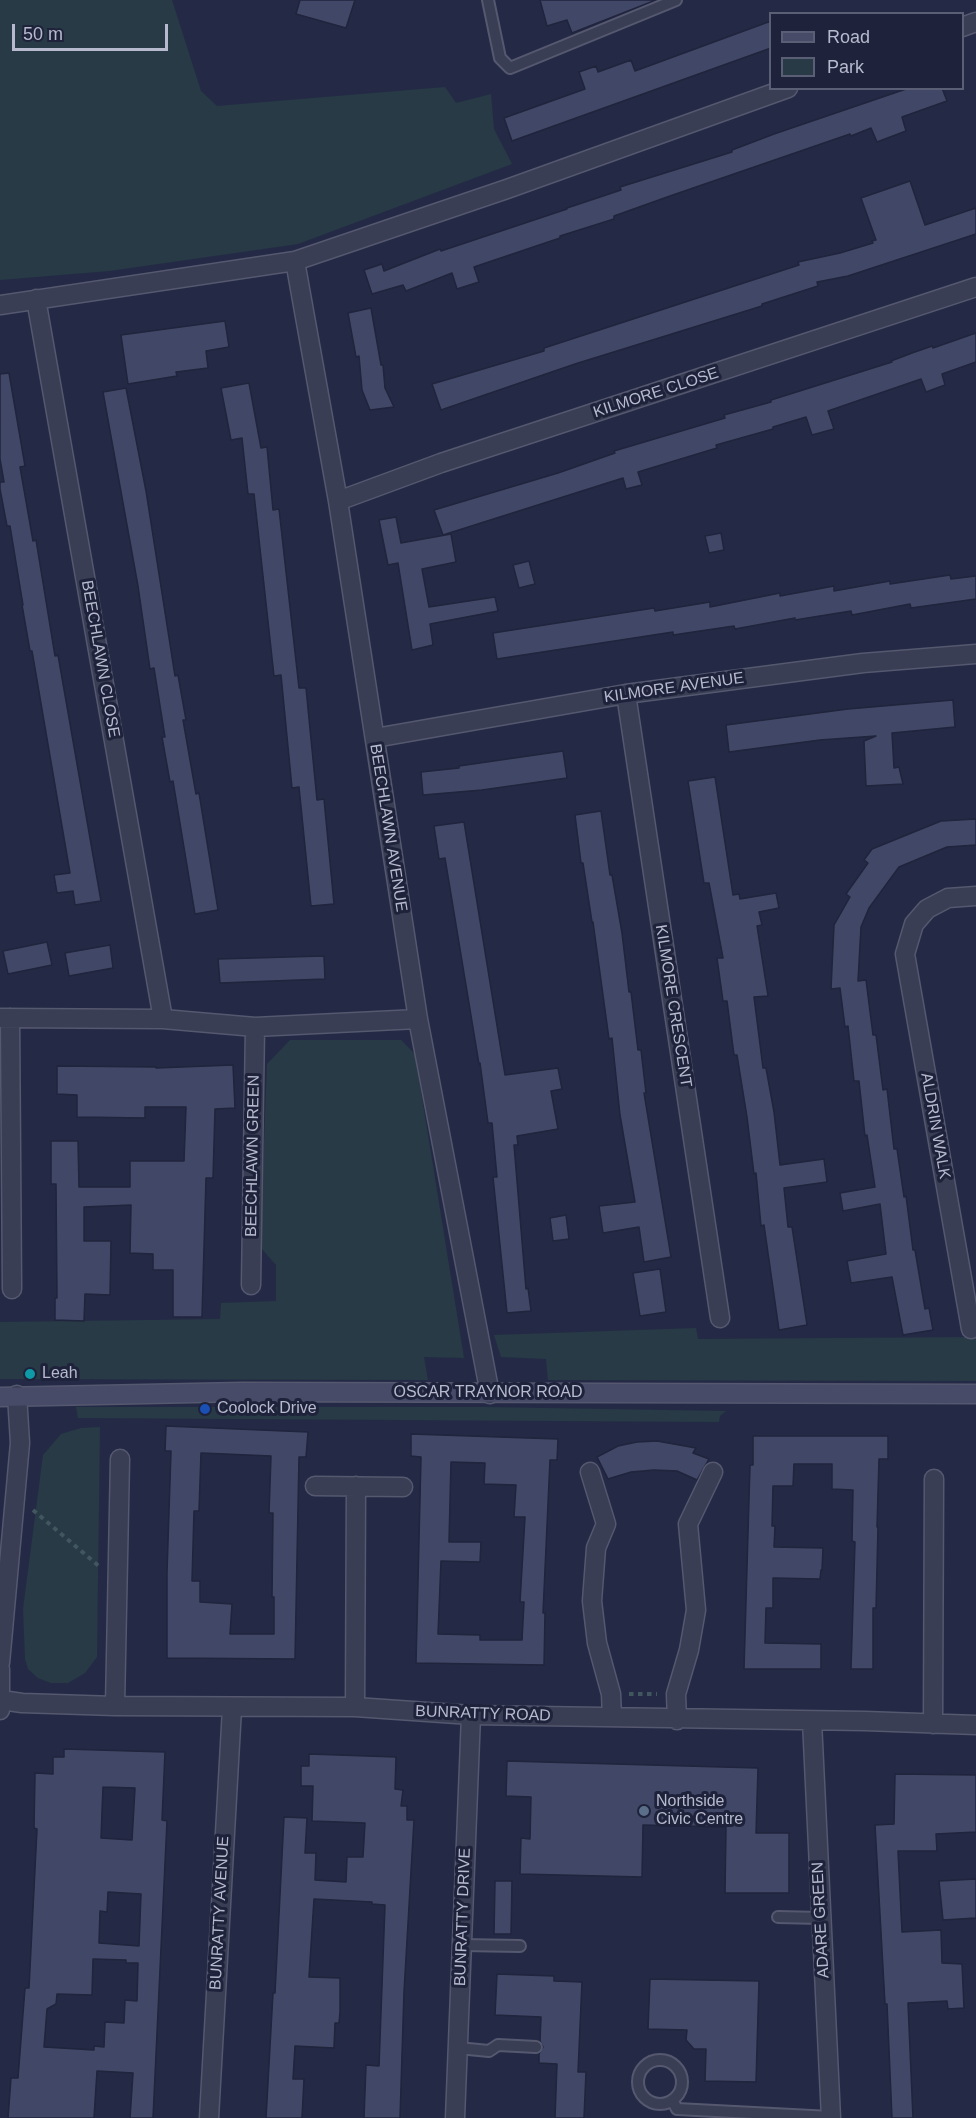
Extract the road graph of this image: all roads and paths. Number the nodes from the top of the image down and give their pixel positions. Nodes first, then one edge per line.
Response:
1 (488, 0) edge
2 (676, 0) edge
3 (782, 90) edge
4 (295, 261) junction
5 (976, 288) edge
6 (36, 299) junction
7 (0, 305) edge
8 (338, 501) junction
9 (976, 654) edge
10 (626, 694) junction
11 (375, 738) junction
12 (976, 896) edge
13 (5, 1018) edge
14 (163, 1019) junction
15 (418, 1019) junction
16 (255, 1027) junction
17 (251, 1285) dead end
18 (12, 1288) dead end
19 (720, 1318) dead end
20 (971, 1329) dead end
21 (490, 1394) junction
22 (976, 1394) edge
23 (8, 1396) edge
24 (120, 1459) dead end
25 (713, 1472) dead end
26 (590, 1473) dead end
27 (934, 1479) dead end
28 (315, 1486) dead end
29 (356, 1486) junction
30 (403, 1487) dead end
31 (15, 1508) junction
32 (5, 1561) edge
33 (118, 1573) junction
34 (2, 1602) edge
35 (0, 1664) edge
36 (0, 1669) edge
37 (611, 1694) junction
38 (676, 1694) junction
39 (1, 1705) edge
40 (114, 1706) junction
41 (355, 1707) junction
42 (232, 1708) junction
43 (471, 1716) junction
44 (612, 1717) junction
45 (678, 1720) junction
46 (812, 1721) junction
47 (933, 1724) junction
48 (976, 1725) edge
49 (778, 1917) dead end
50 (821, 1918) junction
51 (462, 1946) junction
52 (520, 1946) dead end
53 (536, 2047) dead end
54 (458, 2048) junction
55 (672, 2100) junction
56 (831, 2117) edge
57 (209, 2118) edge
58 (455, 2118) edge

1 - 2 lane
3 - 4 street
4 - 6 street
4 - 8 street, BEECHLAWN AVENUE
5 - 8 street, KILMORE CLOSE
6 - 7 street
6 - 14 street, BEECHLAWN CLOSE
8 - 11 street, BEECHLAWN AVENUE
9 - 10 street, KILMORE AVENUE
10 - 11 street, KILMORE AVENUE
10 - 19 street, KILMORE CRESCENT
11 - 15 street, BEECHLAWN AVENUE
12 - 20 street, ALDRIN WALK
13 - 14 street
13 - 18 street
14 - 16 street
15 - 16 street
15 - 21 street, BEECHLAWN AVENUE
16 - 17 street, BEECHLAWN GREEN
21 - 22 main road, OSCAR TRAYNOR ROAD
21 - 23 main road, OSCAR TRAYNOR ROAD
23 - 31 street
24 - 33 street
25 - 38 street
26 - 37 street
27 - 47 street
28 - 29 street
29 - 30 street
29 - 41 street
31 - 32 street
31 - 33 path
32 - 34 street
33 - 40 street
34 - 35 street
36 - 39 street
37 - 38 path
37 - 44 street
38 - 45 street
39 - 40 street, BUNRATTY ROAD
40 - 42 street, BUNRATTY ROAD
41 - 42 street, BUNRATTY ROAD
41 - 43 street, BUNRATTY ROAD
42 - 57 street, BUNRATTY AVENUE
43 - 44 street, BUNRATTY ROAD
43 - 51 street, BUNRATTY DRIVE
44 - 45 street, BUNRATTY ROAD
45 - 46 street, BUNRATTY ROAD
46 - 47 street, BUNRATTY ROAD
46 - 50 street, ADARE GREEN
47 - 48 street, BUNRATTY ROAD
49 - 50 lane
50 - 56 street, ADARE GREEN
51 - 52 lane
51 - 54 street, BUNRATTY DRIVE
53 - 54 lane
54 - 58 street, BUNRATTY DRIVE
55 - 55 lane
55 - 56 lane

